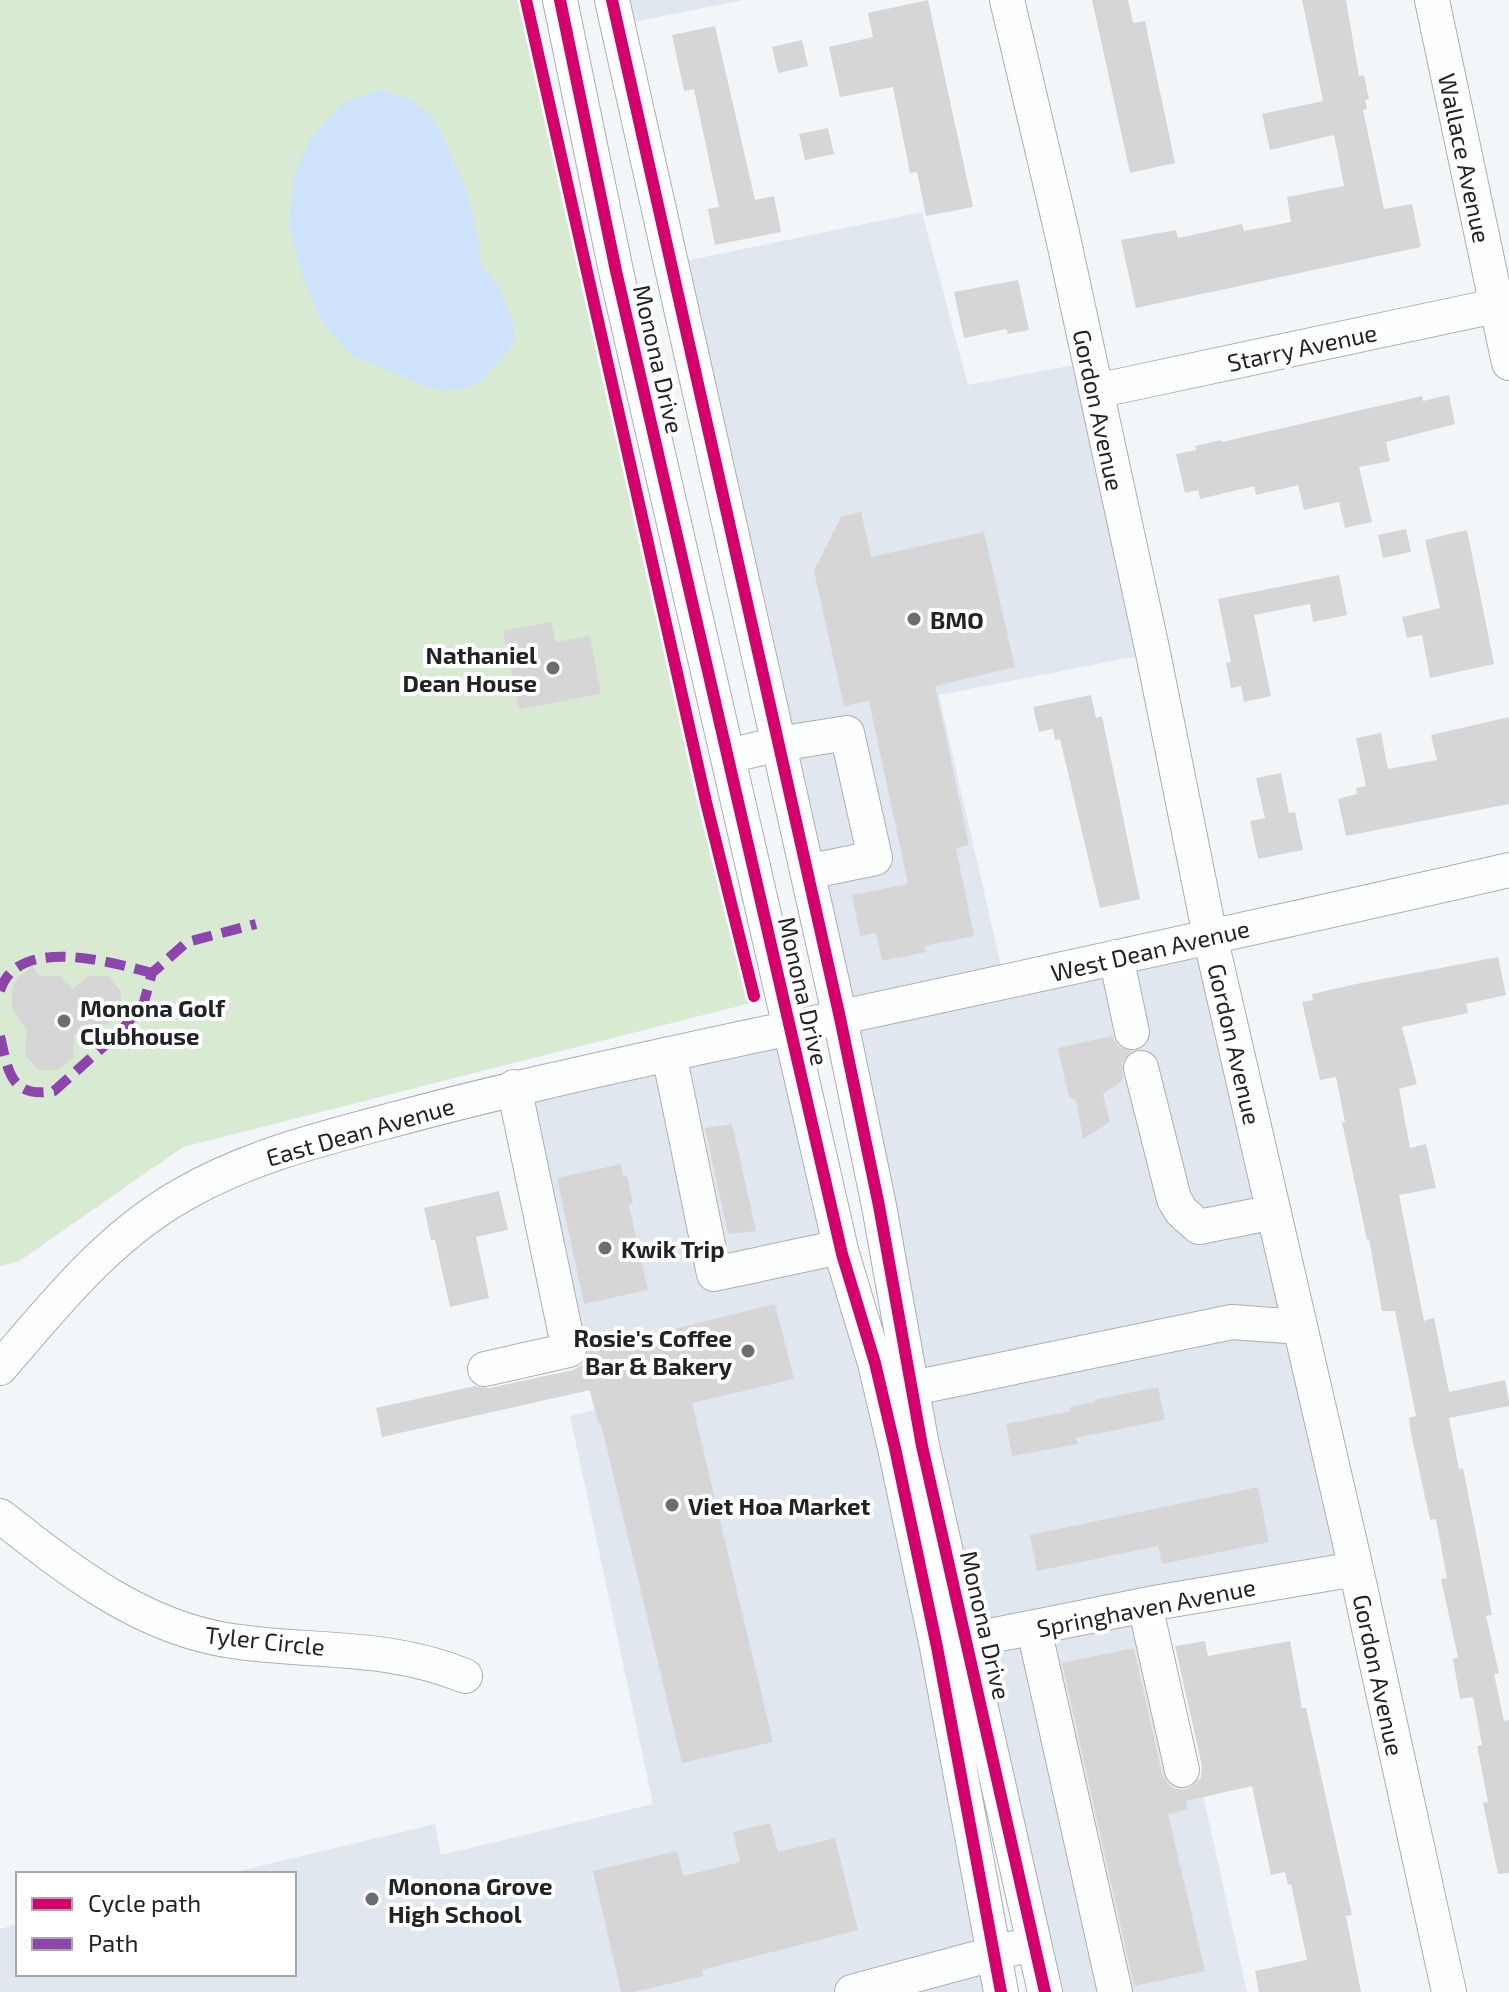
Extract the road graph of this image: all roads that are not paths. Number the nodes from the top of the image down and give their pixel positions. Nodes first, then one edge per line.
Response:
1 (612, 0) edge
2 (1007, 0) edge
3 (1432, 0) edge
4 (569, 2) edge
5 (1503, 305) edge
6 (1509, 363) edge
7 (1096, 391) junction
8 (779, 744) junction
9 (728, 756) junction
10 (1509, 870) edge
11 (807, 872) junction
12 (1210, 936) junction
13 (1116, 957) junction
14 (840, 1018) junction
15 (790, 1028) junction
16 (1132, 1032) dead end
17 (669, 1054) junction
18 (1141, 1068) dead end
19 (514, 1087) junction
20 (1274, 1212) junction
21 (840, 1247) junction
22 (1290, 1283) junction
23 (1232, 1322) junction
24 (1300, 1327) junction
25 (0, 1368) edge
26 (485, 1369) dead end
27 (913, 1388) junction
28 (0, 1516) edge
29 (1356, 1569) junction
30 (1145, 1605) junction
31 (1034, 1629) junction
32 (952, 1644) junction
33 (465, 1676) dead end
34 (1182, 1770) dead end
35 (1035, 1944) junction
36 (992, 1953) junction
37 (937, 1981) edge
38 (852, 1992) edge
39 (1001, 1992) edge
40 (1045, 1992) edge
41 (1115, 1992) edge
42 (1449, 1992) edge

1 - 8 street, Monona Drive
2 - 7 street, Gordon Avenue
3 - 5 street, Wallace Avenue
4 - 9 street, Monona Drive
5 - 6 street, Wallace Avenue
5 - 7 street, Starry Avenue
7 - 12 street, Gordon Avenue
8 - 9 street
8 - 11 street, Monona Drive
8 - 11 street
9 - 15 street, Monona Drive
10 - 12 street, West Dean Avenue
11 - 14 street, Monona Drive
12 - 13 street, West Dean Avenue
12 - 20 street, Gordon Avenue
13 - 14 street, West Dean Avenue
13 - 16 street
14 - 15 street, West Dean Avenue
14 - 27 street, Monona Drive
15 - 17 street, East Dean Avenue
15 - 21 street, Monona Drive
17 - 19 street, East Dean Avenue
17 - 21 street
18 - 20 street
19 - 25 street, East Dean Avenue
19 - 26 street
20 - 22 street, Gordon Avenue
21 - 32 street, Monona Drive
22 - 23 street
22 - 24 street, Gordon Avenue
23 - 24 street
23 - 27 street
24 - 29 street, Gordon Avenue
27 - 32 street, Monona Drive
28 - 33 street, Tyler Circle
29 - 30 street, Springhaven Avenue
29 - 42 street, Gordon Avenue
30 - 31 street, Springhaven Avenue
30 - 34 street
31 - 32 street, Springhaven Avenue
31 - 41 street
32 - 35 street, Monona Drive
32 - 36 street, Monona Drive
35 - 36 street
35 - 40 street, Monona Drive
36 - 37 street
36 - 39 street, Monona Drive
37 - 38 street

